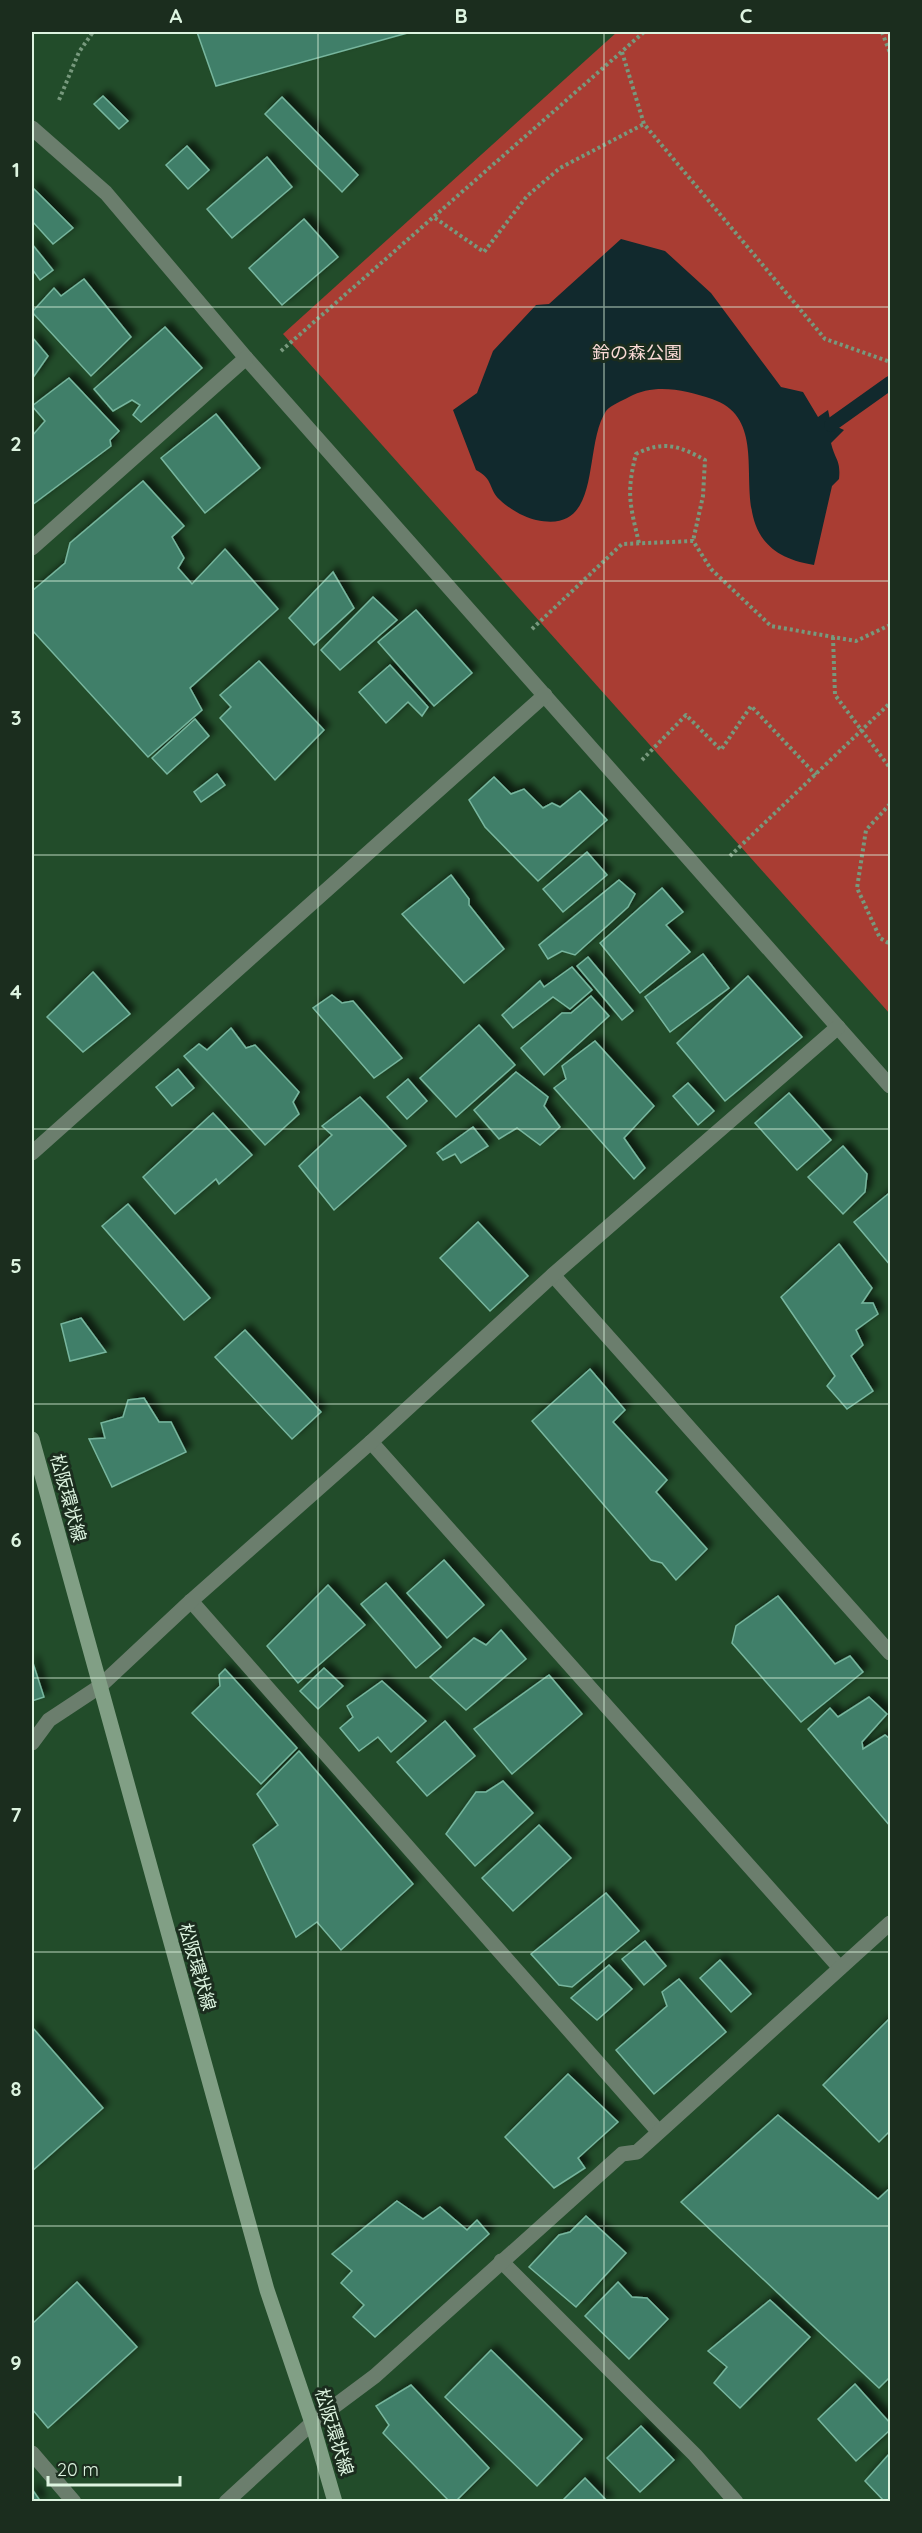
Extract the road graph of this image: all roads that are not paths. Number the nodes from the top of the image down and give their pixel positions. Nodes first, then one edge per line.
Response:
1 (32, 128) edge
2 (246, 358) junction
3 (32, 548) edge
4 (544, 694) junction
5 (838, 1027) junction
6 (891, 1086) edge
7 (32, 1153) edge
8 (553, 1275) junction
9 (32, 1439) edge
10 (371, 1442) junction
11 (191, 1600) junction
12 (891, 1653) edge
13 (99, 1687) junction
14 (32, 1743) edge
15 (891, 1923) edge
16 (840, 1968) junction
17 (658, 2131) junction
18 (501, 2261) junction
19 (312, 2423) junction
20 (32, 2453) edge
21 (74, 2502) edge
22 (226, 2502) edge
23 (335, 2502) edge
24 (736, 2502) edge

1 - 2 street
2 - 3 street
2 - 4 street
4 - 5 street
4 - 7 street
5 - 6 street
5 - 8 street
8 - 10 street
8 - 12 street
9 - 13 main road, 松阪環状線
10 - 11 street
10 - 16 street
11 - 13 street
11 - 17 street
13 - 14 street
13 - 19 main road, 松阪環状線
15 - 16 street
16 - 17 street
17 - 18 street
18 - 19 street
18 - 24 street
19 - 22 street
19 - 23 main road, 松阪環状線
20 - 21 street

